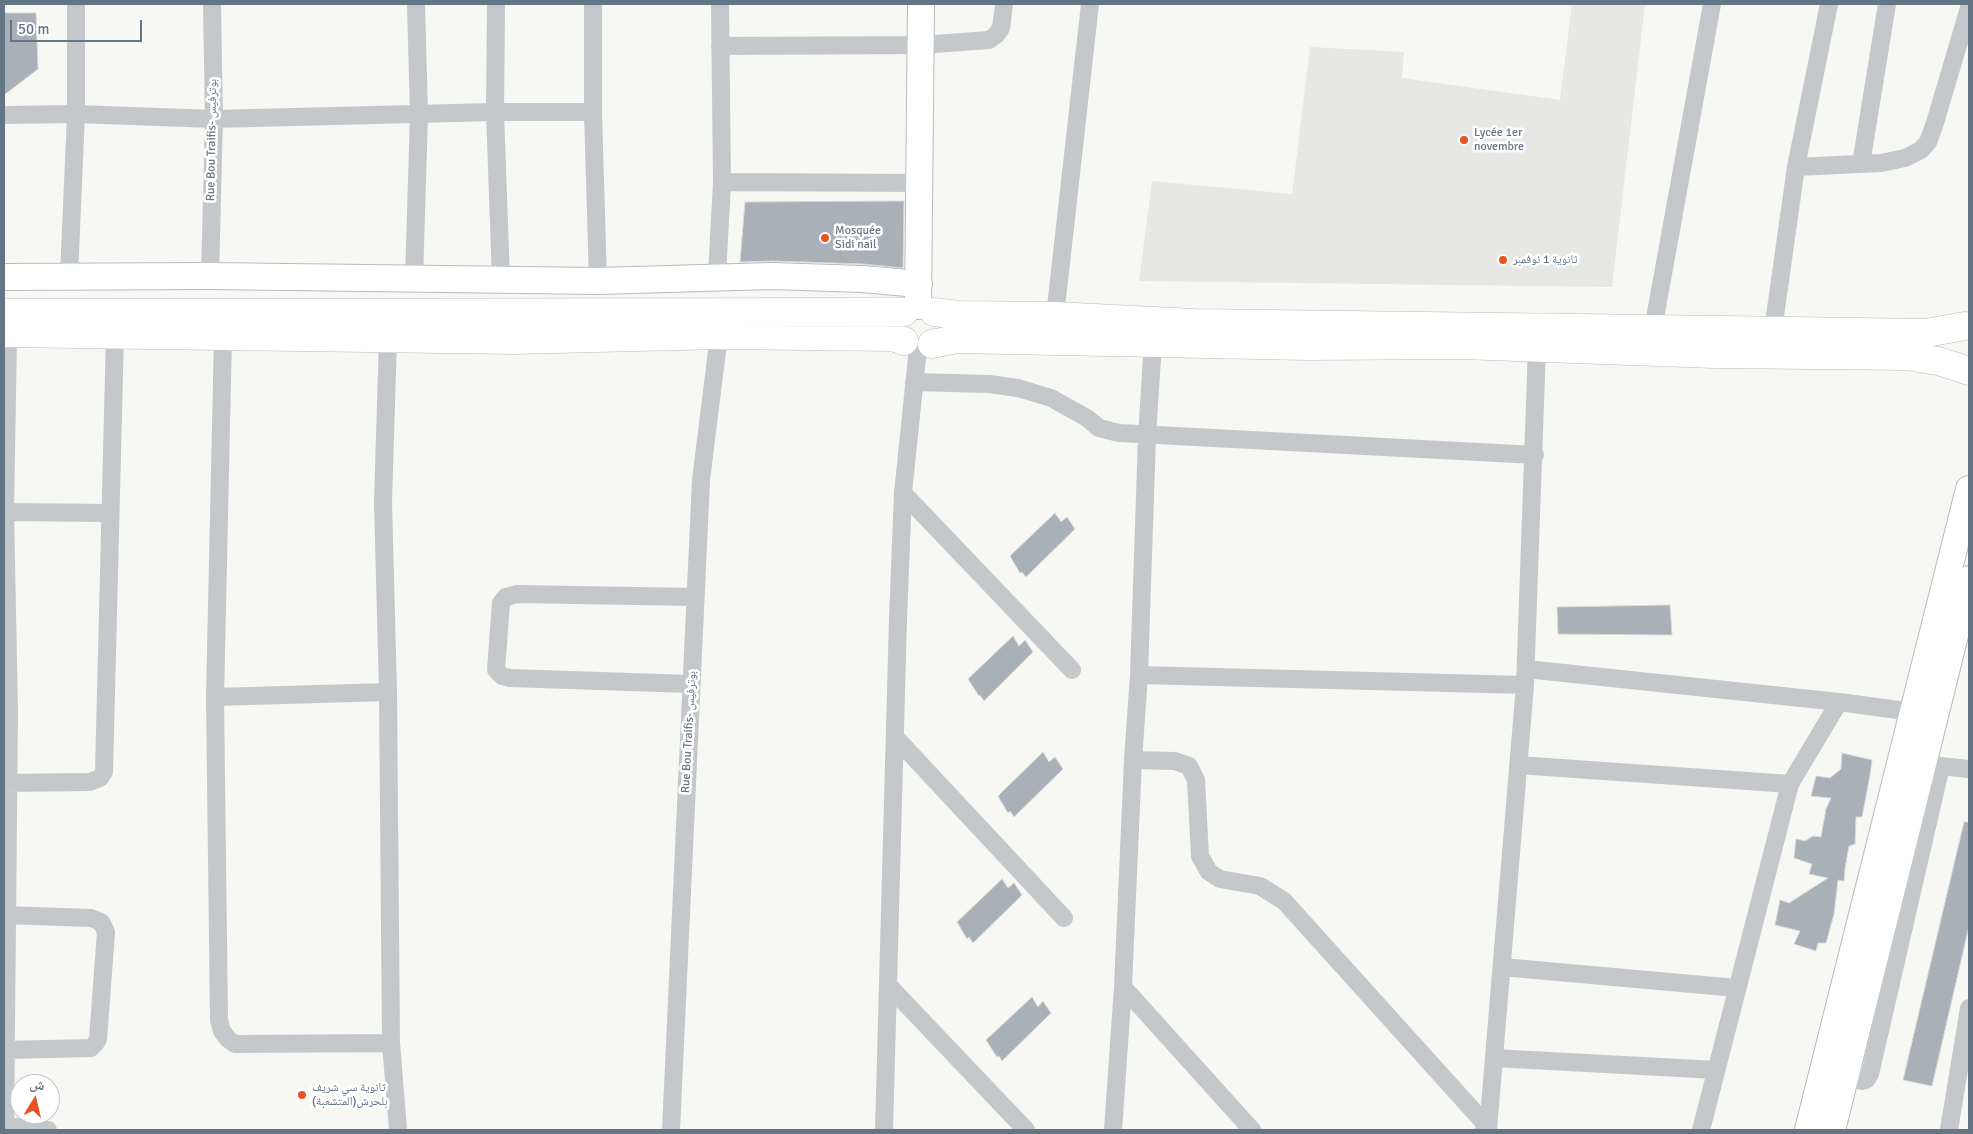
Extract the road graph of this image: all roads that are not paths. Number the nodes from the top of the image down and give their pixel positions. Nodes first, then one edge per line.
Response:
1 (76, 4) edge
2 (212, 4) edge
3 (416, 4) edge
4 (496, 4) edge
5 (593, 4) edge
6 (720, 4) edge
7 (921, 4) edge
8 (1004, 4) edge
9 (1090, 4) edge
10 (1712, 4) edge
11 (1829, 4) edge
12 (1887, 4) edge
13 (1969, 8) edge
14 (921, 45) junction
15 (720, 46) junction
16 (495, 112) junction
17 (593, 112) junction
18 (76, 114) junction
19 (4, 115) edge
20 (419, 115) junction
21 (214, 118) junction
22 (1860, 164) junction
23 (1796, 167) junction
24 (722, 182) junction
25 (920, 183) junction
26 (69, 276) junction
27 (210, 276) junction
28 (717, 276) junction
29 (4, 277) edge
30 (414, 279) junction
31 (501, 280) junction
32 (598, 281) junction
33 (919, 304) junction
34 (1054, 316) junction
35 (1967, 322) edge
36 (5, 326) edge
37 (1653, 329) junction
38 (1773, 330) junction
39 (115, 334) junction
40 (719, 335) junction
41 (223, 336) junction
42 (388, 339) junction
43 (1153, 343) junction
44 (918, 345) junction
45 (1537, 347) junction
46 (1969, 370) edge
47 (914, 382) junction
48 (1147, 436) junction
49 (1535, 455) junction
50 (1969, 489) edge
51 (903, 493) junction
52 (4, 512) edge
53 (110, 513) junction
54 (1969, 579) edge
55 (695, 597) junction
56 (6, 654) edge
57 (1072, 670) dead end
58 (1139, 675) junction
59 (1526, 677) junction
60 (691, 684) junction
61 (388, 692) junction
62 (215, 697) junction
63 (1839, 702) junction
64 (1912, 712) junction
65 (895, 737) junction
66 (1133, 760) junction
67 (1518, 765) junction
68 (1932, 765) junction
69 (1969, 769) edge
70 (6, 783) edge
71 (1790, 784) junction
72 (5, 915) edge
73 (1064, 918) dead end
74 (1502, 967) junction
75 (888, 985) junction
76 (1123, 987) junction
77 (1737, 988) junction
78 (1969, 1008) edge
79 (391, 1044) junction
80 (5, 1050) edge
81 (1494, 1058) junction
82 (1716, 1070) junction
83 (5, 1128) edge
84 (1487, 1129) edge
85 (48, 1130) edge
86 (398, 1130) edge
87 (671, 1130) edge
88 (884, 1130) edge
89 (1026, 1130) edge
90 (1113, 1130) edge
91 (1252, 1130) edge
92 (1701, 1130) edge
93 (1808, 1130) edge
94 (1832, 1130) edge
95 (1949, 1130) edge

1 - 18 street
2 - 21 street, Rue Bou Traifis- بوترفيس
3 - 20 street
4 - 16 street
5 - 17 street
6 - 15 street
7 - 14 main road
8 - 14 street
9 - 34 street
10 - 37 street
11 - 23 street
12 - 22 street
13 - 22 street
14 - 15 street
14 - 25 main road
15 - 24 street
16 - 17 street
16 - 20 street
16 - 31 street
17 - 32 street
18 - 19 street
18 - 21 street
18 - 26 street
20 - 21 street
20 - 30 street
21 - 27 street, Rue Bou Traifis- بوترفيس
22 - 23 street
23 - 38 street
24 - 25 street
24 - 28 street
25 - 33 main road
26 - 27 main road
26 - 29 main road
27 - 30 main road
28 - 32 main road
28 - 33 main road
30 - 31 main road
31 - 32 main road
33 - 34 highway
33 - 36 highway
33 - 44 highway
33 - 44 highway
34 - 37 highway
35 - 38 highway
35 - 46 highway
36 - 39 highway
36 - 52 street
37 - 38 highway
39 - 41 highway
39 - 53 street
40 - 42 highway
40 - 44 highway
40 - 55 street, Rue Bou Traifis- بوترفيس
41 - 42 highway
41 - 62 street
42 - 61 street
43 - 44 highway
43 - 45 highway
43 - 48 street
44 - 47 street
45 - 46 highway
45 - 49 street
47 - 48 street
47 - 51 street
48 - 49 street
48 - 58 street
49 - 59 street
50 - 64 main road
51 - 57 street
51 - 65 street
52 - 53 street
52 - 56 street
53 - 70 street
54 - 68 main road
55 - 60 street, Rue Bou Traifis- بوترفيس
55 - 60 street
56 - 70 street
58 - 59 street
58 - 66 street
59 - 63 street
59 - 67 street
60 - 87 street, Rue Bou Traifis- بوترفيس
61 - 62 street
61 - 79 street
62 - 79 street
63 - 64 street
63 - 71 street
64 - 93 main road
65 - 73 street
65 - 75 street
66 - 76 street
66 - 84 street
67 - 71 street
67 - 74 street
68 - 69 street
68 - 94 main road
70 - 72 street
71 - 77 street
72 - 80 street
72 - 80 street
74 - 77 street
74 - 81 street
75 - 88 street
75 - 89 street
76 - 90 street
76 - 91 street
77 - 82 street
78 - 95 street
79 - 86 street
80 - 83 street
81 - 82 street
81 - 84 street
82 - 92 street
83 - 85 street

